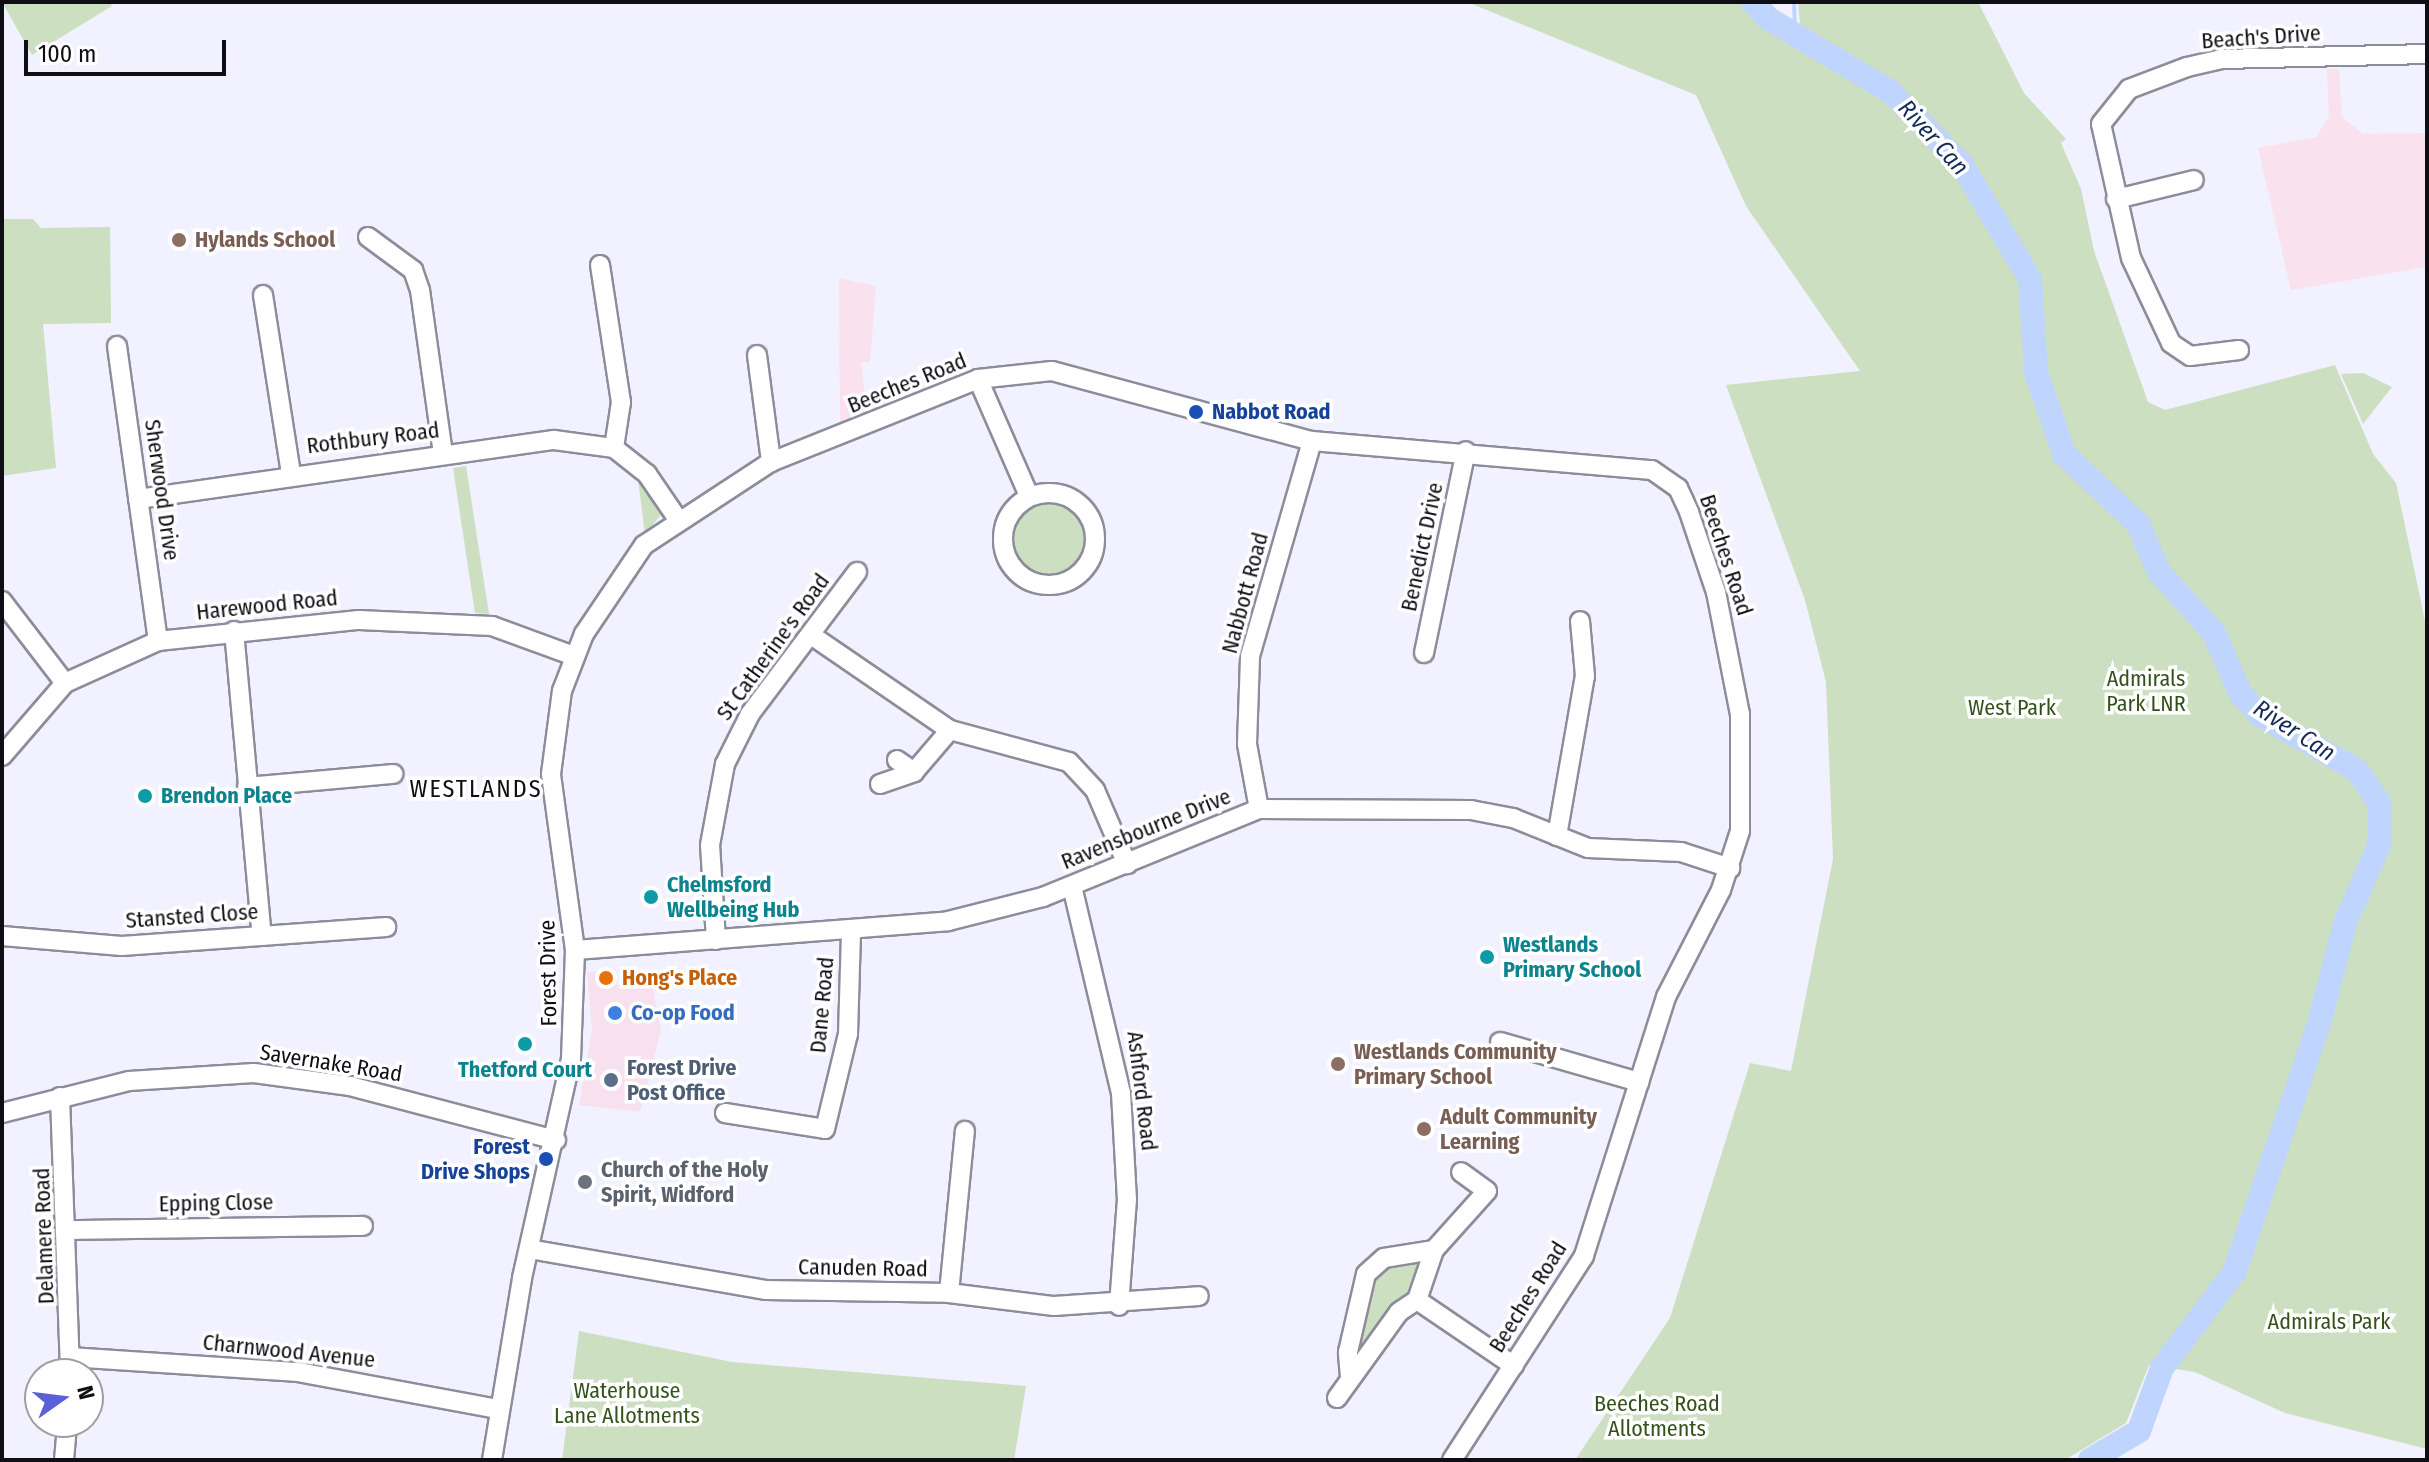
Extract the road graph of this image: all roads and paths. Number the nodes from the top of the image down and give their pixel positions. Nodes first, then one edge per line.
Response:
1 (2427, 54) edge
2 (2194, 180) dead end
3 (2116, 199) junction
4 (368, 237) dead end
5 (600, 265) dead end
6 (263, 295) dead end
7 (117, 346) dead end
8 (2239, 350) dead end
9 (757, 355) dead end
10 (978, 379) junction
11 (1312, 441) junction
12 (614, 448) junction
13 (1466, 451) junction
14 (443, 454) junction
15 (771, 462) junction
16 (291, 473) junction
17 (1029, 496) junction
18 (138, 499) junction
19 (677, 518) junction
20 (857, 572) dead end
21 (2, 601) edge
22 (1580, 621) dead end
23 (234, 631) junction
24 (811, 635) junction
25 (158, 641) junction
26 (1424, 653) dead end
27 (574, 656) junction
28 (65, 683) junction
29 (950, 730) junction
30 (2, 756) edge
31 (897, 760) dead end
32 (914, 772) junction
33 (393, 774) dead end
34 (880, 784) dead end
35 (247, 787) junction
36 (1259, 809) junction
37 (1557, 836) junction
38 (1127, 864) junction
39 (1730, 868) junction
40 (1072, 886) junction
41 (386, 927) dead end
42 (851, 932) junction
43 (2, 936) edge
44 (262, 936) junction
45 (716, 940) junction
46 (575, 950) junction
47 (1500, 1042) dead end
48 (1639, 1082) junction
49 (60, 1097) junction
50 (2, 1113) edge
51 (725, 1113) dead end
52 (825, 1129) junction
53 (965, 1131) dead end
54 (556, 1140) junction
55 (821, 1149) dead end
56 (1461, 1172) dead end
57 (363, 1226) dead end
58 (71, 1230) junction
59 (529, 1249) junction
60 (1434, 1250) junction
61 (949, 1293) junction
62 (1199, 1296) dead end
63 (1417, 1300) junction
64 (1119, 1306) junction
65 (71, 1358) edge
66 (1514, 1366) junction
67 (104, 1367) edge
68 (1350, 1377) junction
69 (1337, 1398) dead end
70 (498, 1409) junction
71 (66, 1438) edge
72 (64, 1460) edge
73 (492, 1460) edge
74 (1452, 1460) edge

1 - 3 street, Beach's Drive
2 - 3 street
3 - 8 street, Beach's Drive
4 - 14 street
5 - 12 street
6 - 16 street
7 - 18 street, Sherwood Drive
9 - 15 street
10 - 11 street, Beeches Road
10 - 15 street, Beeches Road
10 - 17 street
11 - 13 street, Beeches Road
11 - 36 street, Nabbott Road
12 - 14 street, Rothbury Road
12 - 19 street
13 - 26 street, Benedict Drive
13 - 39 street, Beeches Road
14 - 16 street, Rothbury Road
15 - 19 street, Forest Drive
16 - 18 street, Rothbury Road
17 - 17 street
18 - 25 street, Sherwood Drive
19 - 27 street, Forest Drive
20 - 24 street, St Catherine's Road
21 - 28 street
22 - 37 street
23 - 25 street, Harewood Road
23 - 27 street, Harewood Road
23 - 35 street
24 - 29 street
24 - 45 street, St Catherine's Road
25 - 28 street, Harewood Road
27 - 46 street, Forest Drive
28 - 30 street, Harewood Road
29 - 32 street
29 - 38 street
31 - 32 street
32 - 34 street
33 - 35 street
35 - 44 street
36 - 37 street, Ravensbourne Drive
36 - 38 street, Ravensbourne Drive
37 - 39 street, Ravensbourne Drive
38 - 40 street, Ravensbourne Drive
39 - 48 street, Beeches Road
40 - 42 street, Ravensbourne Drive
40 - 64 street, Ashford Road
41 - 44 street, Stansted Close
42 - 45 street, Ravensbourne Drive
42 - 52 street, Dane Road
43 - 44 street, Stansted Close
45 - 46 street, Ravensbourne Drive
46 - 54 street, Forest Drive
47 - 48 street
48 - 66 street, Beeches Road
49 - 50 street, Savernake Road
49 - 54 street, Savernake Road
49 - 58 street, Delamere Road
51 - 52 street
52 - 55 street, Dane Road
53 - 61 street
54 - 59 street, Forest Drive
56 - 60 street
57 - 58 street, Epping Close
58 - 65 street, Delamere Road
59 - 61 street, Canuden Road
59 - 70 street, Forest Drive
60 - 63 street
60 - 68 street
61 - 64 street, Canuden Road
62 - 64 street, Canuden Road
63 - 66 street
63 - 68 street
66 - 74 street, Beeches Road
67 - 70 street, Charnwood Avenue
68 - 69 street
70 - 73 street, Forest Drive
71 - 72 street

